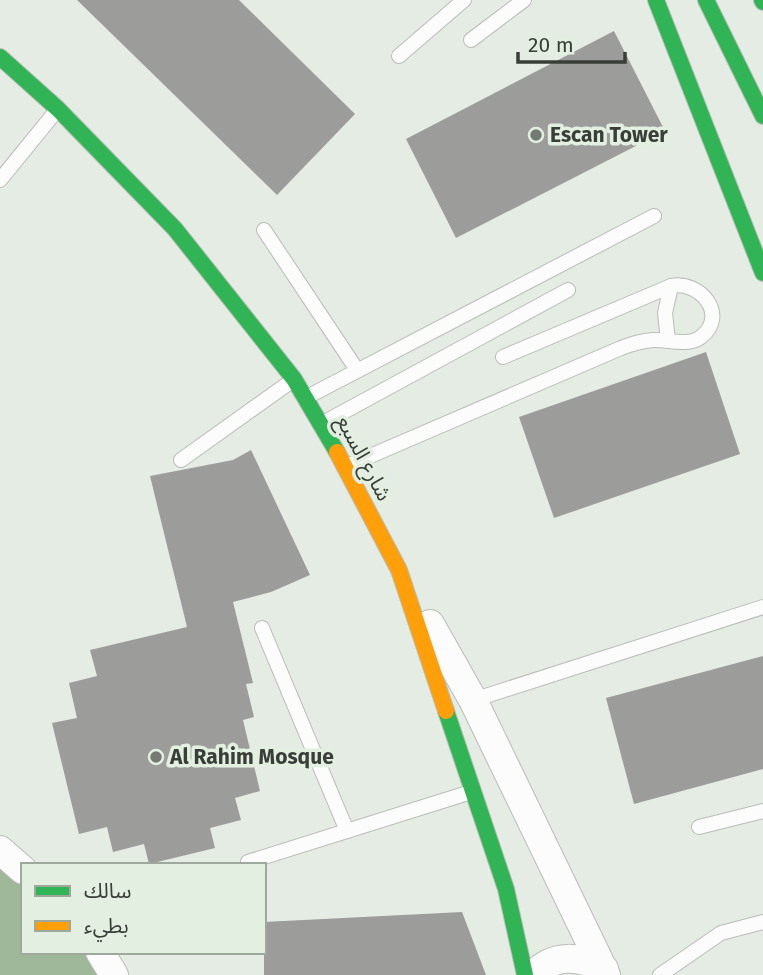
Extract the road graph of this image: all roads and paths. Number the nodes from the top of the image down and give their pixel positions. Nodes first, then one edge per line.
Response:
1 (464, 0) edge
2 (524, 0) edge
3 (656, 0) edge
4 (706, 0) edge
5 (471, 40) dead end
6 (399, 56) dead end
7 (0, 57) edge
8 (58, 109) junction
9 (763, 116) edge
10 (0, 180) edge
11 (654, 216) dead end
12 (264, 230) dead end
13 (763, 273) edge
14 (671, 286) junction
15 (568, 290) dead end
16 (668, 341) junction
17 (503, 357) dead end
18 (357, 370) junction
19 (294, 379) junction
20 (306, 397) junction
21 (322, 424) junction
22 (181, 460) dead end
23 (346, 467) junction
24 (399, 570) junction
25 (763, 607) edge
26 (262, 628) dead end
27 (473, 700) junction
28 (473, 791) junction
29 (763, 811) edge
30 (699, 827) dead end
31 (347, 831) junction
32 (0, 850) edge
33 (248, 862) dead end
34 (21, 868) edge
35 (763, 922) edge
36 (101, 954) edge
37 (605, 972) edge
38 (114, 975) edge
39 (525, 975) edge
40 (534, 975) edge
41 (660, 975) edge

1 - 6 lane
2 - 5 lane
3 - 13 main road
4 - 9 main road
7 - 8 main road, شارع السبع
8 - 10 lane
8 - 19 main road, شارع السبع
11 - 18 lane
12 - 18 lane
14 - 16 lane
14 - 16 lane
14 - 17 lane
15 - 21 lane
16 - 23 lane
18 - 20 lane
19 - 20 main road, شارع السبع
19 - 22 lane
20 - 21 main road, شارع السبع
21 - 23 main road, شارع السبع
23 - 24 main road, شارع السبع
24 - 27 street
24 - 28 main road, شارع السبع
25 - 27 lane
26 - 31 lane
27 - 37 street
28 - 31 lane
28 - 39 main road, شارع السبع
29 - 30 lane
31 - 33 lane
32 - 34 street
35 - 41 lane
36 - 38 street
37 - 40 street

